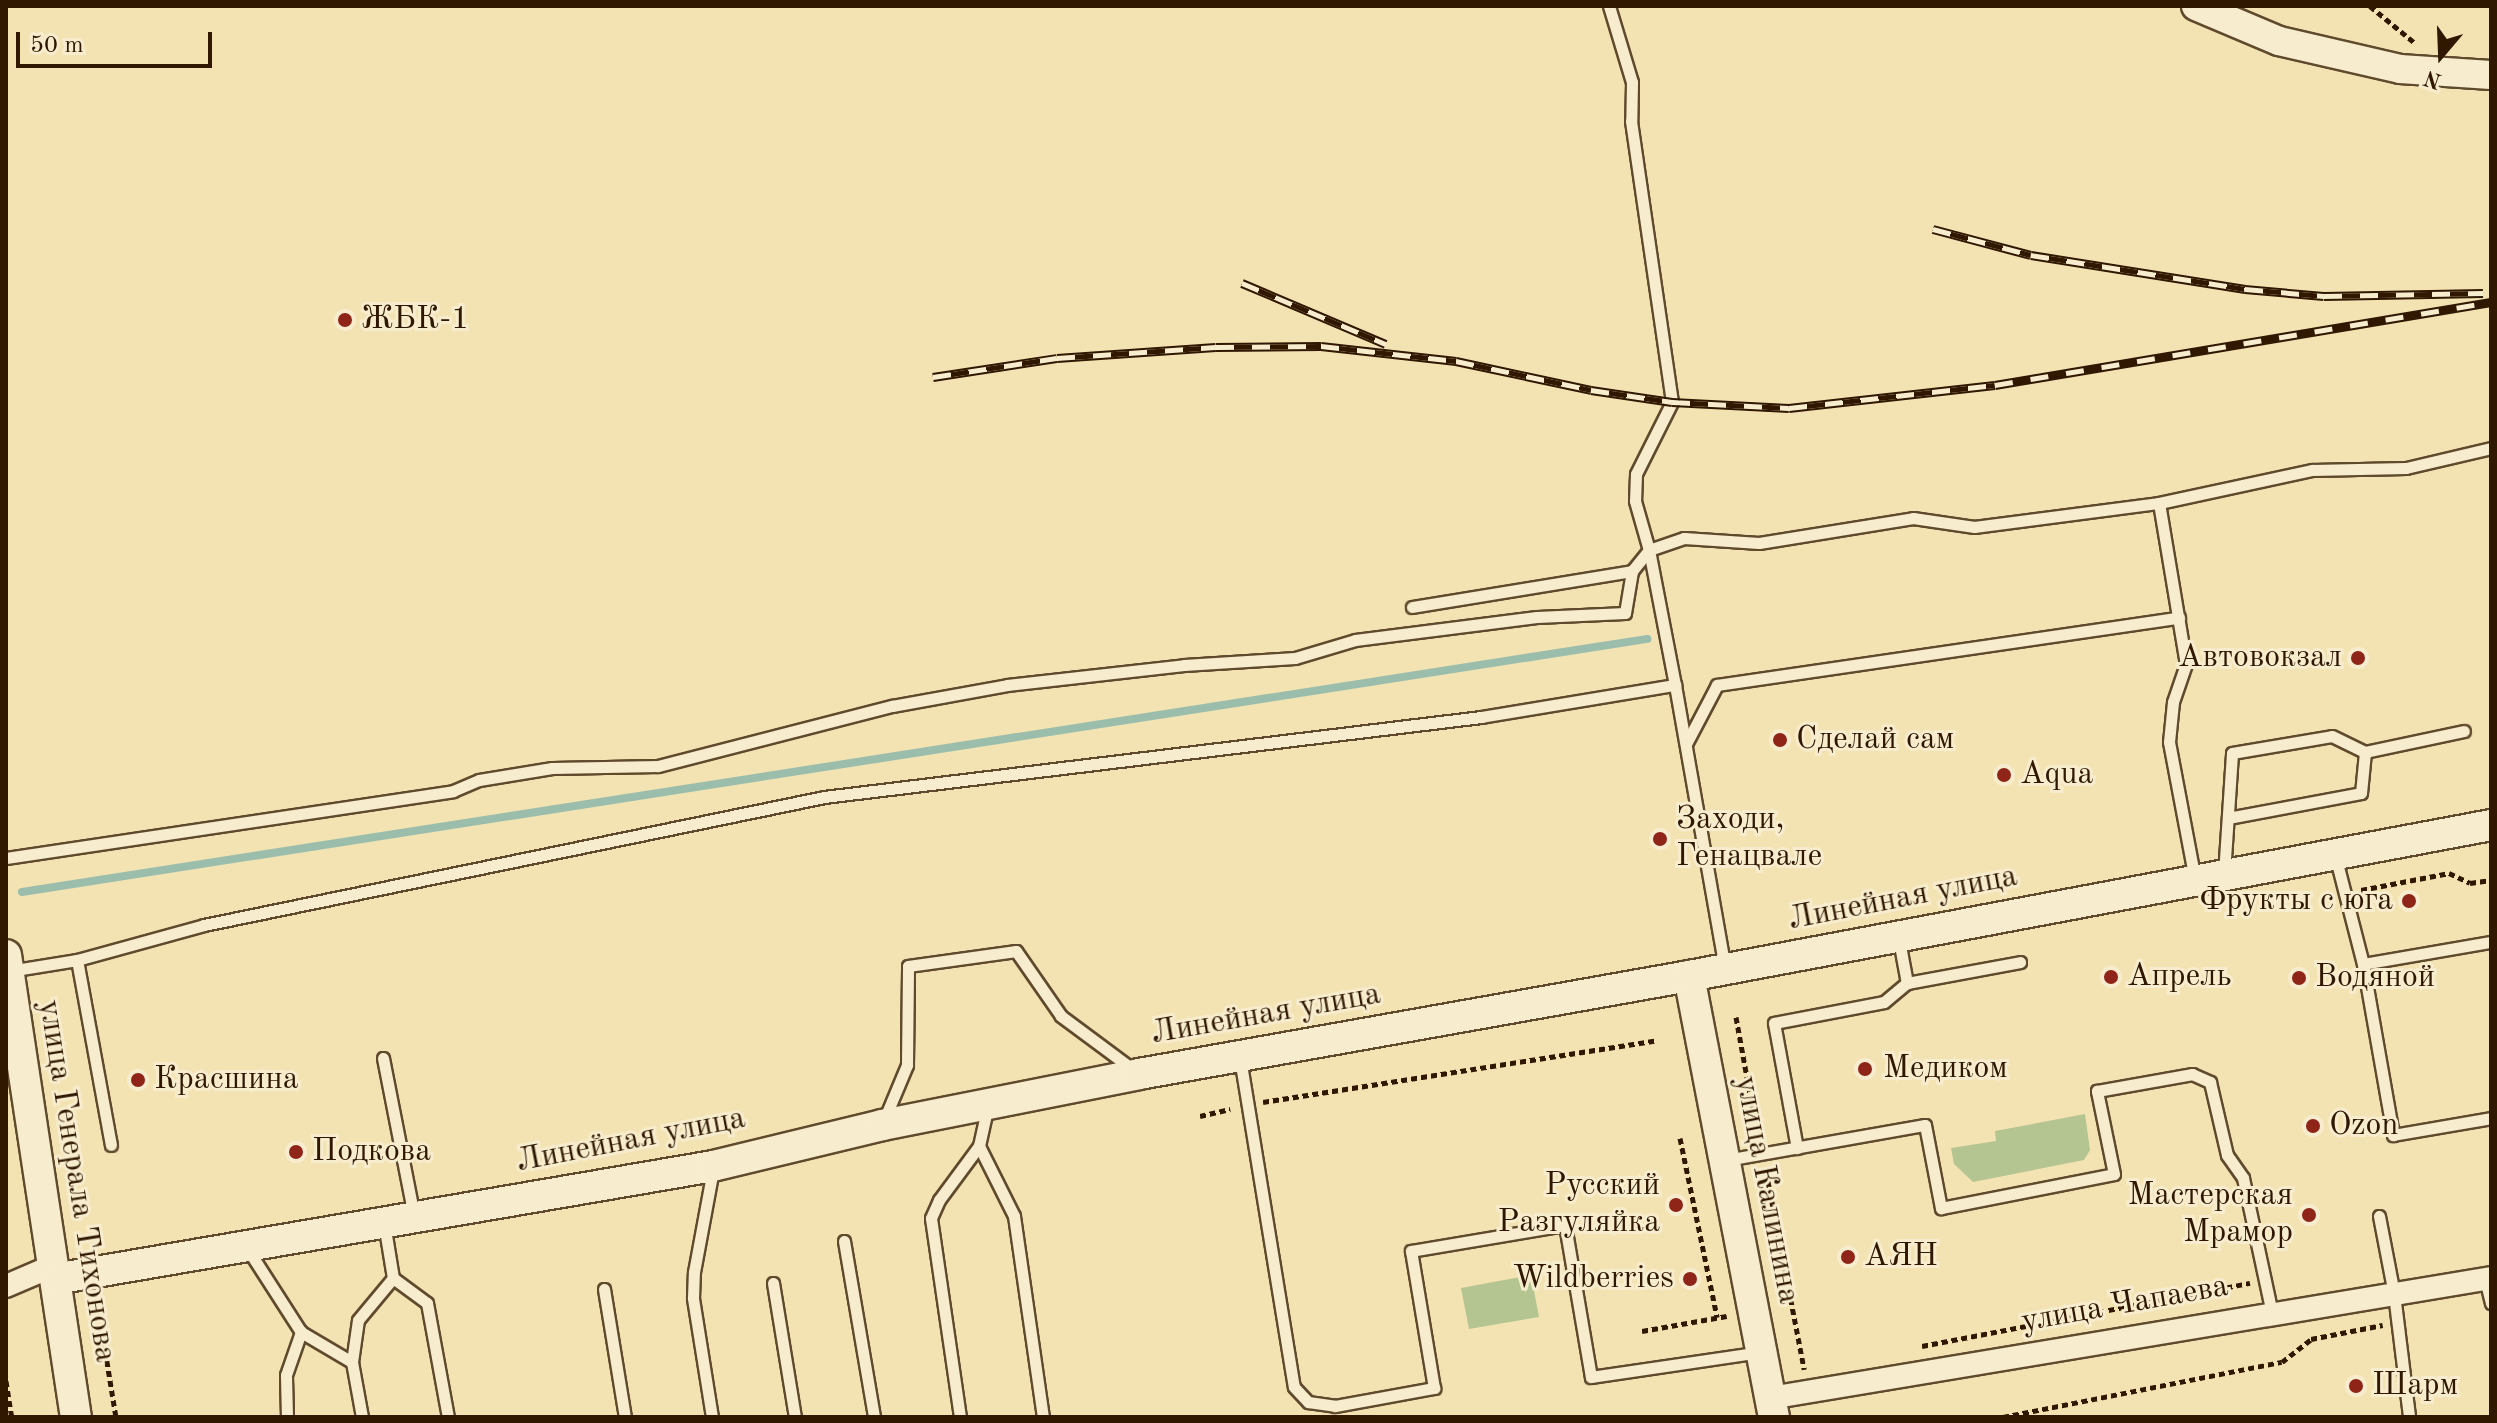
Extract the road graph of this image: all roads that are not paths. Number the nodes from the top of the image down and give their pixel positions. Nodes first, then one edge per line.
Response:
1 (1609, 6) edge
2 (2196, 6) edge
3 (2491, 75) edge
4 (2491, 448) edge
5 (2159, 503) junction
6 (1649, 550) junction
7 (1632, 571) junction
8 (1412, 607) dead end
9 (2179, 618) junction
10 (1675, 685) junction
11 (2464, 731) dead end
12 (1686, 744) junction
13 (2365, 752) junction
14 (2228, 818) junction
15 (2491, 825) edge
16 (2334, 854) junction
17 (6, 858) edge
18 (2209, 878) junction
19 (1899, 937) junction
20 (2491, 942) edge
21 (77, 960) junction
22 (2020, 962) dead end
23 (7, 963) edge
24 (2363, 964) junction
25 (1725, 969) junction
26 (1689, 976) junction
27 (1907, 983) junction
28 (1239, 1056) junction
29 (383, 1058) dead end
30 (1139, 1074) junction
31 (988, 1104) junction
32 (2491, 1118) edge
33 (882, 1125) junction
34 (111, 1145) dead end
35 (979, 1146) junction
36 (1797, 1148) junction
37 (1724, 1161) junction
38 (713, 1166) junction
39 (2379, 1216) dead end
40 (414, 1217) junction
41 (384, 1222) junction
42 (844, 1241) dead end
43 (247, 1248) junction
44 (54, 1273) junction
45 (393, 1278) junction
46 (2488, 1279) edge
47 (773, 1283) dead end
48 (6, 1286) edge
49 (604, 1289) dead end
50 (2394, 1294) junction
51 (2491, 1303) edge
52 (2272, 1313) junction
53 (301, 1332) junction
54 (1761, 1352) junction
55 (352, 1362) junction
56 (1772, 1408) edge
57 (76, 1417) edge
58 (287, 1417) edge
59 (362, 1417) edge
60 (448, 1417) edge
61 (625, 1417) edge
62 (712, 1417) edge
63 (795, 1417) edge
64 (874, 1417) edge
65 (960, 1417) edge
66 (1043, 1417) edge
67 (2409, 1417) edge

1 - 6 lane
2 - 3 street
4 - 5 lane
5 - 6 lane
5 - 9 lane
6 - 7 lane
6 - 10 lane
7 - 8 lane
7 - 17 lane
9 - 12 lane
9 - 18 lane
10 - 12 lane
10 - 21 lane
11 - 13 lane
12 - 25 lane
13 - 14 lane
13 - 14 lane
14 - 18 lane
15 - 16 main road, Линейная улица
16 - 18 main road, Линейная улица
16 - 24 lane
18 - 19 main road, Линейная улица
19 - 25 main road, Линейная улица
19 - 27 lane
20 - 24 lane
21 - 23 lane
21 - 34 lane
22 - 27 lane
23 - 44 main road, улица Генерала Тихонова
24 - 32 lane
25 - 26 main road, Линейная улица
26 - 28 main road, Линейная улица
26 - 37 main road, улица Калинина
27 - 36 lane
28 - 30 main road, Линейная улица
28 - 54 lane
29 - 40 lane
30 - 31 main road, Линейная улица
30 - 33 lane
31 - 33 main road, Линейная улица
31 - 35 lane
33 - 38 main road, Линейная улица
35 - 65 lane
35 - 66 lane
36 - 37 lane
36 - 52 lane
37 - 54 main road, улица Калинина
38 - 40 main road, Линейная улица
38 - 62 lane
39 - 50 lane
40 - 41 main road, Линейная улица
41 - 43 main road, Линейная улица
41 - 45 lane
42 - 64 lane
43 - 44 main road, Линейная улица
43 - 53 lane
44 - 48 street, Линейная улица
44 - 57 main road, улица Генерала Тихонова
45 - 55 lane
45 - 60 lane
46 - 50 street, улица Чапаева
46 - 51 lane
47 - 63 lane
49 - 61 lane
50 - 52 street, улица Чапаева
50 - 67 lane
52 - 56 street, улица Чапаева
53 - 55 lane
53 - 58 lane
54 - 56 main road, улица Калинина
55 - 59 lane

